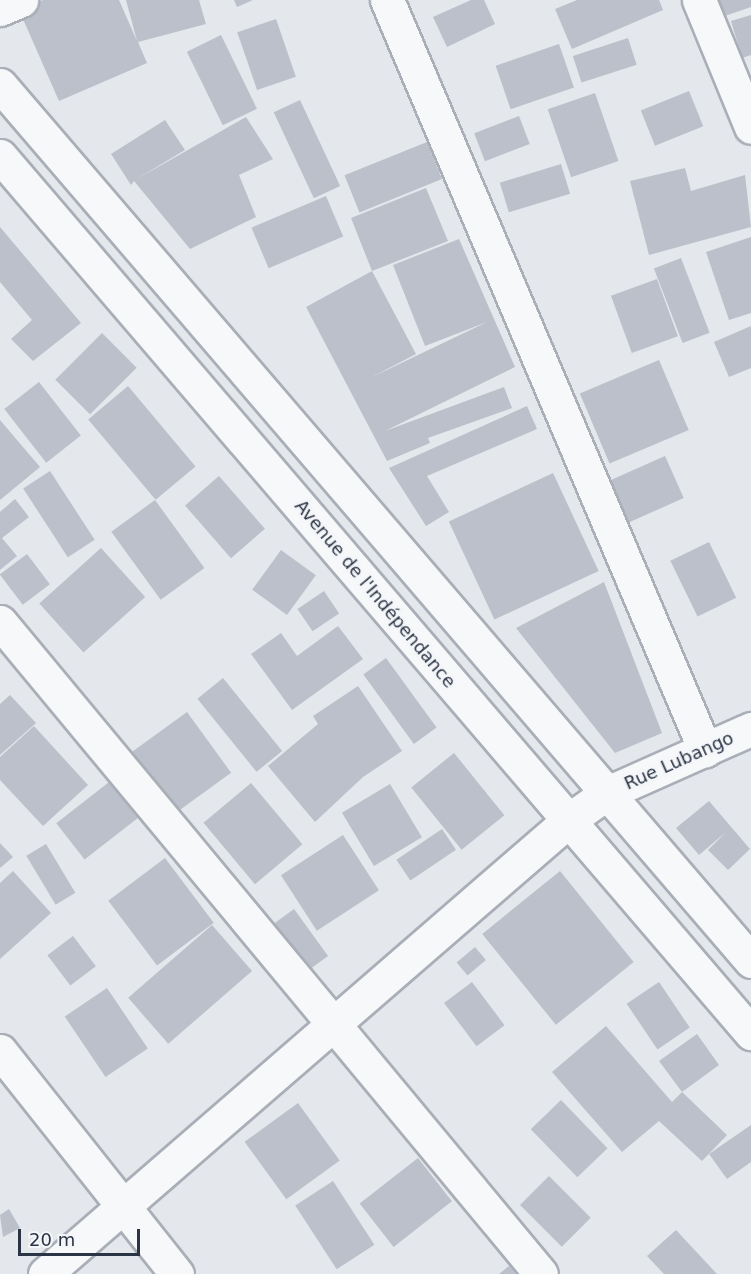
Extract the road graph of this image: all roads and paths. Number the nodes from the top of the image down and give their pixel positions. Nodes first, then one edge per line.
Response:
1 (21, 0) edge
2 (387, 0) edge
3 (699, 0) edge
4 (0, 9) edge
5 (0, 85) edge
6 (751, 127) edge
7 (0, 156) edge
8 (0, 622) edge
9 (751, 729) edge
10 (705, 750) junction
11 (607, 793) junction
12 (568, 820) junction
13 (751, 961) edge
14 (332, 1025) junction
15 (751, 1033) edge
16 (0, 1051) edge
17 (128, 1205) junction
18 (45, 1274) edge
19 (177, 1274) edge
20 (541, 1274) edge

1 - 4 street
2 - 10 street
3 - 6 street
5 - 11 street
7 - 12 street, Avenue de l'Indépendance
8 - 14 street
9 - 10 street, Rue Lubango
10 - 11 street, Rue Lubango
11 - 12 street, Rue Lubango
11 - 13 street
12 - 14 street, Rue Lubango
12 - 15 street, Avenue de l'Indépendance
14 - 17 street, Rue Lubango
14 - 20 street
16 - 17 street
17 - 18 street, Rue Lubango
17 - 19 street

